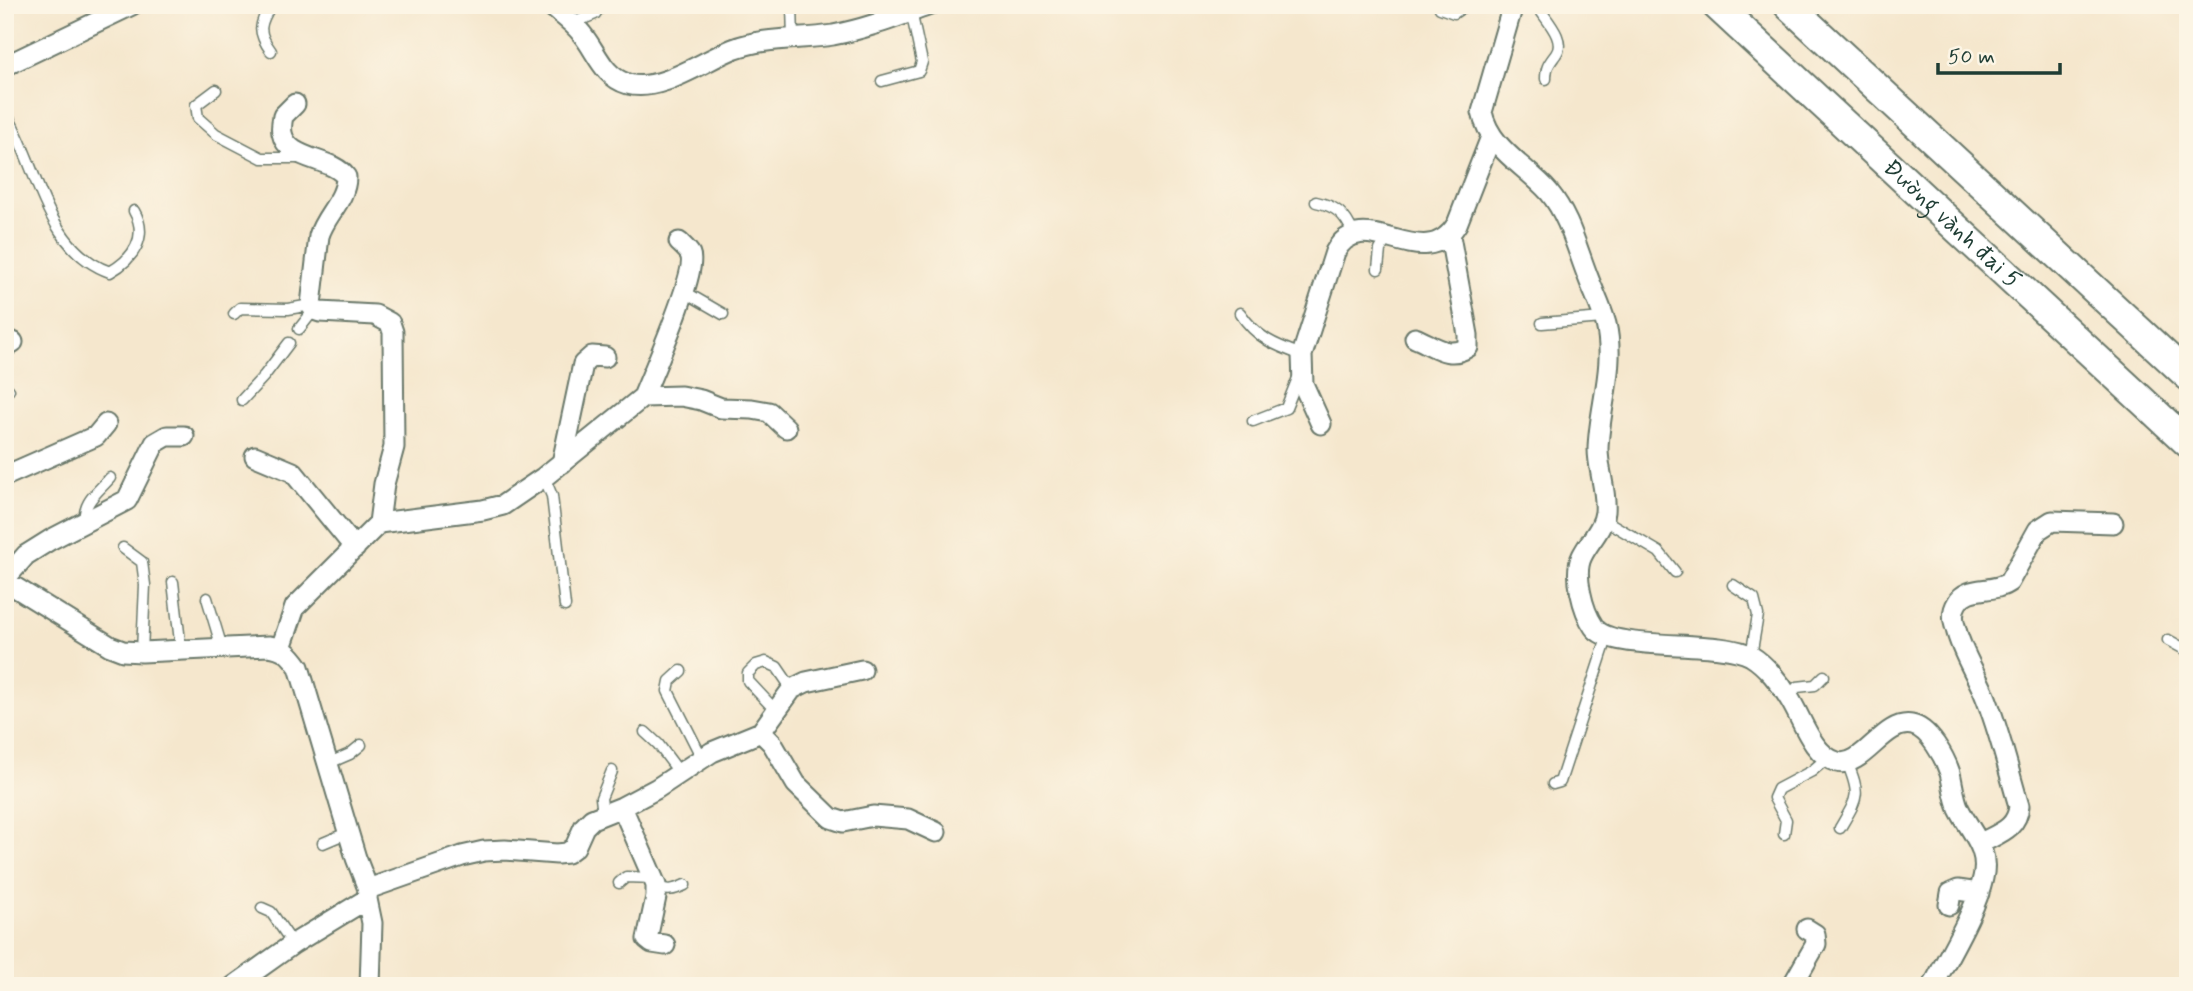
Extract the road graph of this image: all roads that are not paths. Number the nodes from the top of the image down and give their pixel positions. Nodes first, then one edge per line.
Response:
1 (132, 5) edge
2 (271, 5) edge
3 (550, 5) edge
4 (601, 5) edge
5 (792, 5) edge
6 (1466, 5) edge
7 (1513, 5) edge
8 (1537, 5) edge
9 (1716, 5) edge
10 (1788, 5) edge
11 (921, 8) edge
12 (1440, 8) dead end
13 (572, 23) junction
14 (793, 39) junction
15 (271, 51) dead end
16 (5, 66) edge
17 (1546, 79) dead end
18 (882, 81) dead end
19 (216, 90) dead end
20 (295, 104) dead end
21 (5, 112) edge
22 (1491, 137) junction
23 (312, 158) junction
24 (1316, 202) dead end
25 (134, 211) dead end
26 (1353, 233) junction
27 (1450, 236) junction
28 (1387, 238) junction
29 (679, 242) dead end
30 (1378, 269) dead end
31 (685, 292) junction
32 (313, 307) junction
33 (1240, 313) dead end
34 (234, 314) dead end
35 (723, 314) dead end
36 (1603, 318) junction
37 (1542, 323) dead end
38 (299, 329) dead end
39 (1415, 338) dead end
40 (289, 343) dead end
41 (606, 357) dead end
42 (1301, 363) junction
43 (2188, 376) edge
44 (643, 397) junction
45 (242, 400) dead end
46 (1253, 421) dead end
47 (106, 424) dead end
48 (1321, 424) dead end
49 (786, 428) dead end
50 (184, 436) dead end
51 (2188, 443) edge
52 (255, 456) dead end
53 (562, 463) junction
54 (5, 477) edge
55 (544, 477) junction
56 (110, 478) dead end
57 (1603, 519) junction
58 (85, 523) junction
59 (379, 523) junction
60 (2113, 523) dead end
61 (123, 548) dead end
62 (355, 548) junction
63 (1675, 572) dead end
64 (5, 580) edge
65 (173, 582) dead end
66 (1734, 584) dead end
67 (207, 598) dead end
68 (565, 606) dead end
69 (1607, 638) junction
70 (2168, 640) dead end
71 (281, 648) junction
72 (222, 649) junction
73 (181, 650) junction
74 (2188, 651) edge
75 (142, 652) junction
76 (1751, 656) junction
77 (862, 670) dead end
78 (681, 671) dead end
79 (1824, 676) dead end
80 (792, 689) junction
81 (1789, 697) junction
82 (777, 712) junction
83 (645, 732) dead end
84 (761, 733) junction
85 (361, 745) dead end
86 (702, 758) junction
87 (1827, 758) junction
88 (1847, 762) junction
89 (329, 763) junction
90 (612, 771) dead end
91 (678, 772) junction
92 (1553, 784) dead end
93 (613, 811) junction
94 (1840, 828) dead end
95 (349, 832) junction
96 (936, 832) dead end
97 (1784, 834) dead end
98 (323, 843) dead end
99 (1981, 843) junction
100 (655, 882) junction
101 (620, 883) dead end
102 (685, 885) dead end
103 (1979, 893) junction
104 (367, 894) junction
105 (1949, 905) dead end
106 (262, 908) dead end
107 (1807, 929) dead end
108 (293, 944) junction
109 (665, 945) dead end
110 (234, 986) edge
111 (370, 986) edge
112 (1792, 986) edge
113 (1933, 986) edge

1 - 16 street
2 - 15 lane
3 - 13 street
4 - 13 lane
5 - 14 lane
6 - 12 lane
7 - 22 street
8 - 17 lane
9 - 51 main road, Đường vành đai 5
10 - 43 main road, Đường vành đai 5
11 - 14 street
11 - 18 lane
13 - 14 street
19 - 23 lane
20 - 23 street
21 - 25 lane
22 - 27 street
22 - 36 street
23 - 32 street
24 - 26 lane
26 - 28 street
26 - 42 street
27 - 28 street
27 - 39 street
28 - 30 lane
29 - 31 street
31 - 35 lane
31 - 44 street
32 - 34 lane
32 - 38 lane
32 - 59 street
33 - 42 lane
36 - 37 lane
36 - 57 street
40 - 45 lane
41 - 53 street
42 - 46 lane
42 - 48 street
44 - 49 street
44 - 53 street
47 - 54 street
50 - 58 street
52 - 62 street
53 - 55 street
55 - 59 street
55 - 68 lane
56 - 58 lane
57 - 63 lane
57 - 69 street
58 - 64 street
59 - 62 street
60 - 99 street
61 - 75 lane
62 - 71 street
64 - 75 street
65 - 73 lane
66 - 76 lane
67 - 72 lane
69 - 76 street
69 - 92 lane
70 - 74 lane
71 - 72 street
71 - 89 street
72 - 73 street
73 - 75 street
76 - 81 street
77 - 80 street
78 - 86 lane
79 - 81 lane
80 - 82 street
80 - 82 lane
81 - 87 street
82 - 84 street
83 - 91 lane
84 - 86 street
84 - 96 street
85 - 89 lane
86 - 91 street
87 - 88 street
87 - 97 lane
88 - 94 lane
88 - 99 street
89 - 95 street
90 - 93 lane
91 - 93 street
93 - 100 street
93 - 104 street
95 - 98 lane
95 - 104 street
99 - 103 street
100 - 101 lane
100 - 102 lane
100 - 109 street
103 - 105 street
103 - 113 street
104 - 108 street
104 - 111 street
106 - 108 lane
107 - 112 street
108 - 110 street

